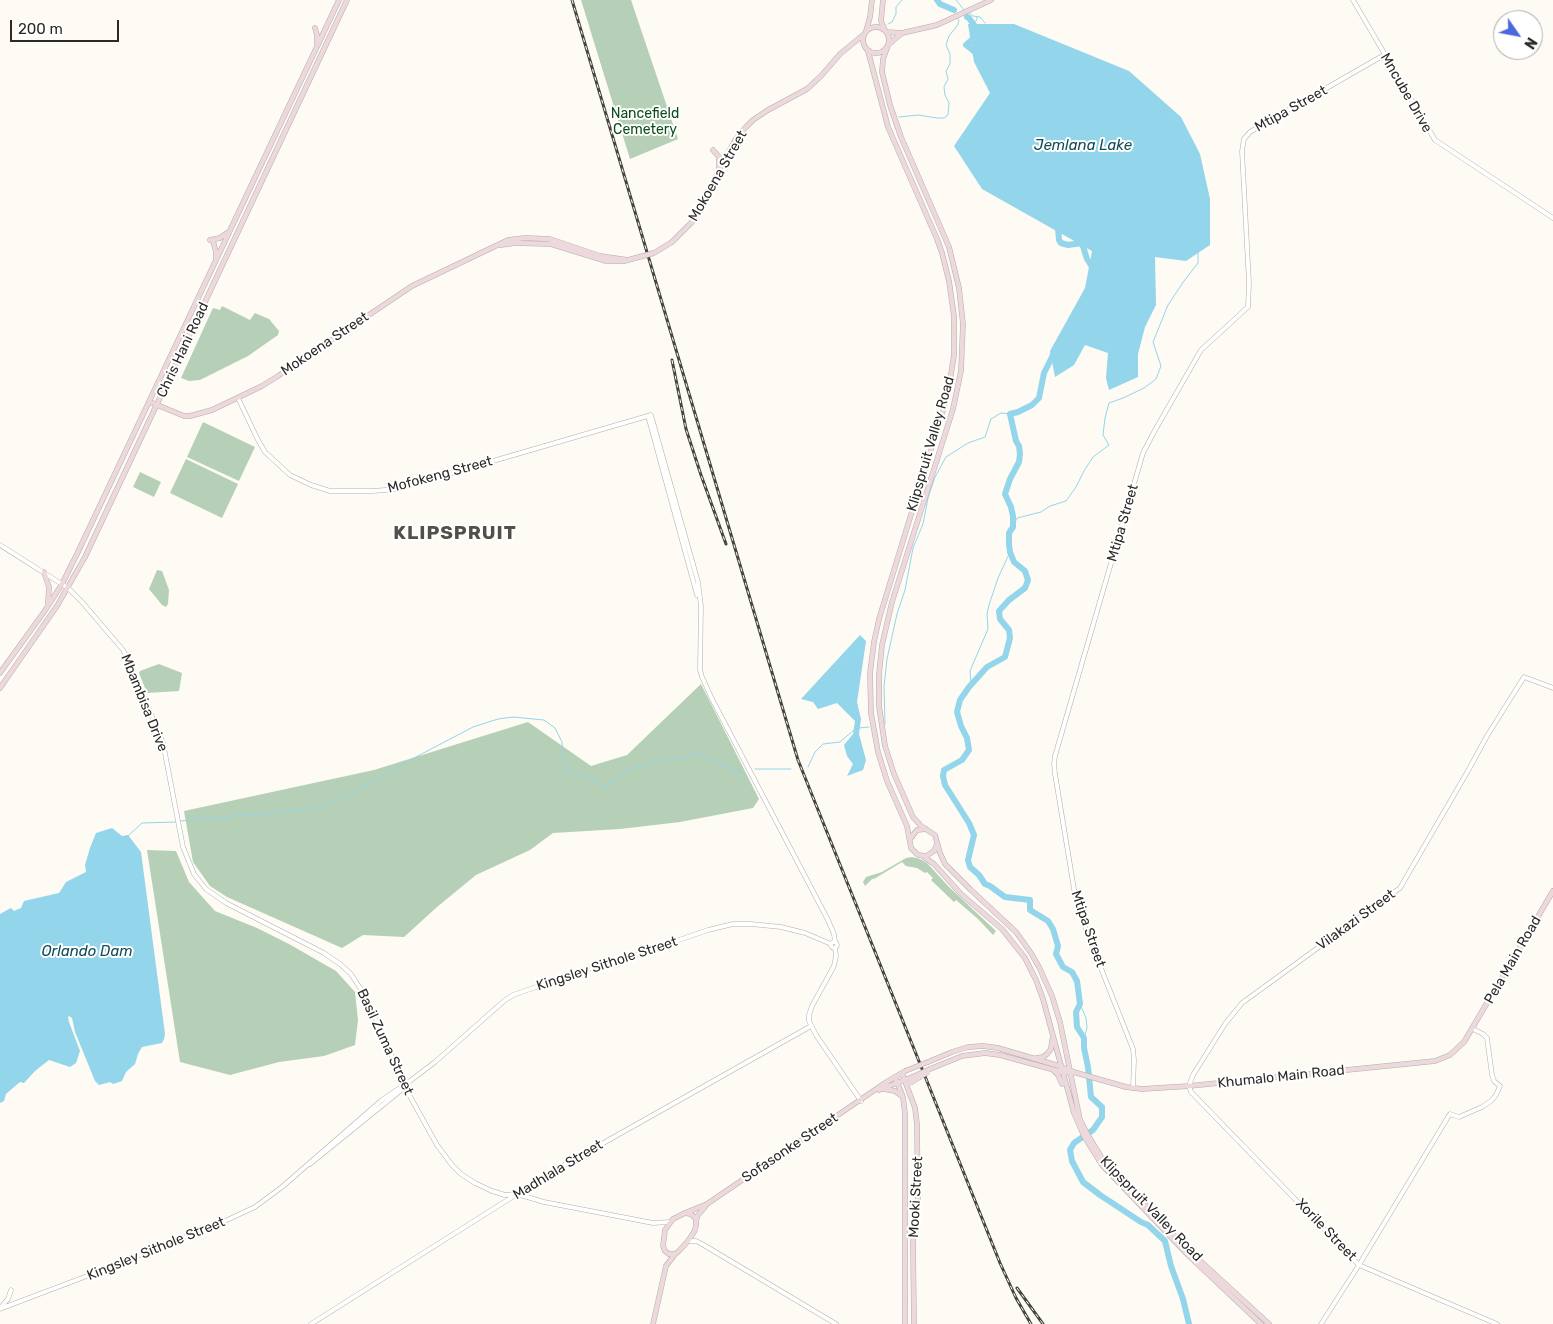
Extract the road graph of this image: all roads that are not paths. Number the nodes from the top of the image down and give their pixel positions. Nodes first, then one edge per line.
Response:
1 (339, 0) edge
2 (347, 0) edge
3 (872, 0) edge
4 (883, 0) edge
5 (990, 0) edge
6 (1353, 0) edge
7 (315, 28) dead end
8 (886, 32) junction
9 (865, 33) junction
10 (902, 33) junction
11 (850, 46) junction
12 (887, 46) junction
13 (316, 49) junction
14 (867, 50) junction
15 (1384, 55) junction
16 (713, 150) dead end
17 (717, 175) junction
18 (1553, 218) edge
19 (230, 230) junction
20 (214, 264) junction
21 (238, 398) junction
22 (150, 402) junction
23 (157, 405) junction
24 (0, 545) edge
25 (44, 572) junction
26 (62, 584) junction
27 (68, 588) junction
28 (47, 607) junction
29 (0, 673) edge
30 (0, 688) edge
31 (1553, 688) edge
32 (176, 807) joint
33 (926, 829) junction
34 (910, 839) junction
35 (937, 844) junction
36 (923, 856) junction
37 (1553, 891) edge
38 (833, 943) junction
39 (811, 1026) junction
40 (1050, 1026) junction
41 (1473, 1029) junction
42 (1030, 1057) junction
43 (1068, 1060) junction
44 (1050, 1069) junction
45 (1061, 1069) junction
46 (904, 1072) junction
47 (1070, 1072) junction
48 (1080, 1074) junction
49 (895, 1077) junction
50 (898, 1082) junction
51 (908, 1082) junction
52 (405, 1086) junction
53 (1074, 1086) junction
54 (1189, 1086) junction
55 (1133, 1088) junction
56 (882, 1089) junction
57 (873, 1092) junction
58 (903, 1097) junction
59 (861, 1100) junction
60 (1074, 1114) junction
61 (1082, 1128) junction
62 (1093, 1149) junction
63 (517, 1194) junction
64 (707, 1204) junction
65 (685, 1213) junction
66 (670, 1222) junction
67 (696, 1222) junction
68 (653, 1223) junction
69 (694, 1230) junction
70 (664, 1233) junction
71 (688, 1241) junction
72 (702, 1244) junction
73 (664, 1249) junction
74 (675, 1254) junction
75 (1360, 1265) junction
76 (666, 1266) junction
77 (11, 1290) dead end
78 (0, 1308) edge
79 (311, 1324) edge
80 (653, 1324) edge
81 (836, 1324) edge
82 (905, 1324) edge
83 (914, 1324) edge
84 (1261, 1324) edge
85 (1270, 1324) edge
86 (1321, 1324) edge
87 (1497, 1324) edge

1 - 13 main road, Chris Hani Road
2 - 23 main road, Chris Hani Road
3 - 9 main road
4 - 8 main road
5 - 10 main road
6 - 15 street, Mncube Drive
7 - 13 main road
8 - 9 main road
8 - 10 main road
8 - 12 main road
9 - 11 main road, Mokoena Street
9 - 14 main road
10 - 12 main road
11 - 14 main road
11 - 17 main road, Mokoena Street
12 - 14 main road
12 - 33 main road, Klipspruit Valley Road
13 - 19 main road, Chris Hani Road
14 - 34 main road, Klipspruit Valley Road
15 - 18 street, Mncube Drive
15 - 55 street, Mtipa Street
16 - 17 main road
17 - 21 main road, Mokoena Street, bridge
19 - 20 main road, Chris Hani Road
19 - 20 main road
20 - 22 main road, Chris Hani Road
21 - 23 main road, Mokoena Street
21 - 38 street, Mofokeng Street
22 - 23 main road, Mokoena Street
22 - 26 main road, Chris Hani Road
23 - 27 main road, Chris Hani Road
24 - 25 street, Mbambisa Drive
25 - 26 street, Mbambisa Drive
25 - 28 main road
26 - 27 street, Mbambisa Drive
26 - 28 main road, Chris Hani Road
27 - 30 main road, Chris Hani Road
27 - 32 street, Mbambisa Drive
28 - 29 main road, Chris Hani Road
31 - 54 street, Vilakazi Street
32 - 52 street, Basil Zuma Street
33 - 34 main road
33 - 35 main road
34 - 36 main road
35 - 36 main road
35 - 43 main road, Klipspruit Valley Road
36 - 40 main road, Klipspruit Valley Road
37 - 41 main road, Pela Main Road
38 - 39 street
38 - 52 street, Kingsley Sithole Street
39 - 59 street
39 - 63 street, Madhlala Street
40 - 42 main road
40 - 45 main road, Klipspruit Valley Road
41 - 54 main road, Khumalo Main Road
41 - 75 street
42 - 45 main road, Sofasonke Street
42 - 46 main road, Sofasonke Street, bridge
43 - 47 main road, Klipspruit Valley Road
43 - 48 main road
44 - 45 main road, Sofasonke Street
44 - 51 main road, Sofasonke Street, bridge
44 - 60 main road
45 - 47 main road, Sofasonke Street
45 - 60 main road, Klipspruit Valley Road
46 - 49 main road, Sofasonke Street
46 - 51 main road, Mooki Street
47 - 48 main road, Khumalo Main Road
47 - 53 main road, Klipspruit Valley Road
48 - 53 main road
48 - 55 main road, Khumalo Main Road
49 - 50 main road, Mooki Street
49 - 57 main road, Sofasonke Street
50 - 51 main road, Sofasonke Street
50 - 56 main road, Sofasonke Street
50 - 58 main road, Mooki Street
51 - 83 main road, Mooki Street
52 - 63 street, Basil Zuma Street
52 - 78 street, Kingsley Sithole Street
53 - 61 main road, Klipspruit Valley Road
54 - 55 main road, Khumalo Main Road
54 - 75 street, Xorile Street
56 - 57 main road, Sofasonke Street
56 - 58 main road
57 - 59 main road, Sofasonke Street
58 - 82 main road, Mooki Street
59 - 64 main road, Sofasonke Street
60 - 61 main road, Klipspruit Valley Road
61 - 62 main road, Klipspruit Valley Road
62 - 84 main road, Klipspruit Valley Road
62 - 85 main road, Klipspruit Valley Road
63 - 68 street, Basil Zuma Street
63 - 79 street, Madhlala Street
64 - 65 main road, Sofasonke Street
64 - 67 main road, Sofasonke Street
65 - 66 main road, Sofasonke Street
65 - 67 main road
66 - 68 street, Basil Zuma Street
66 - 70 main road, Sofasonke Street
67 - 69 main road, Sofasonke Street
68 - 70 street
69 - 71 main road, Sofasonke Street
69 - 72 street
70 - 73 main road, Sofasonke Street
71 - 72 street
71 - 74 main road, Sofasonke Street
72 - 81 street
73 - 74 main road
73 - 76 main road, Sofasonke Street
74 - 76 main road, Sofasonke Street
75 - 86 street
75 - 87 street, Xorile Street
76 - 80 main road, Sofasonke Street
77 - 78 street

